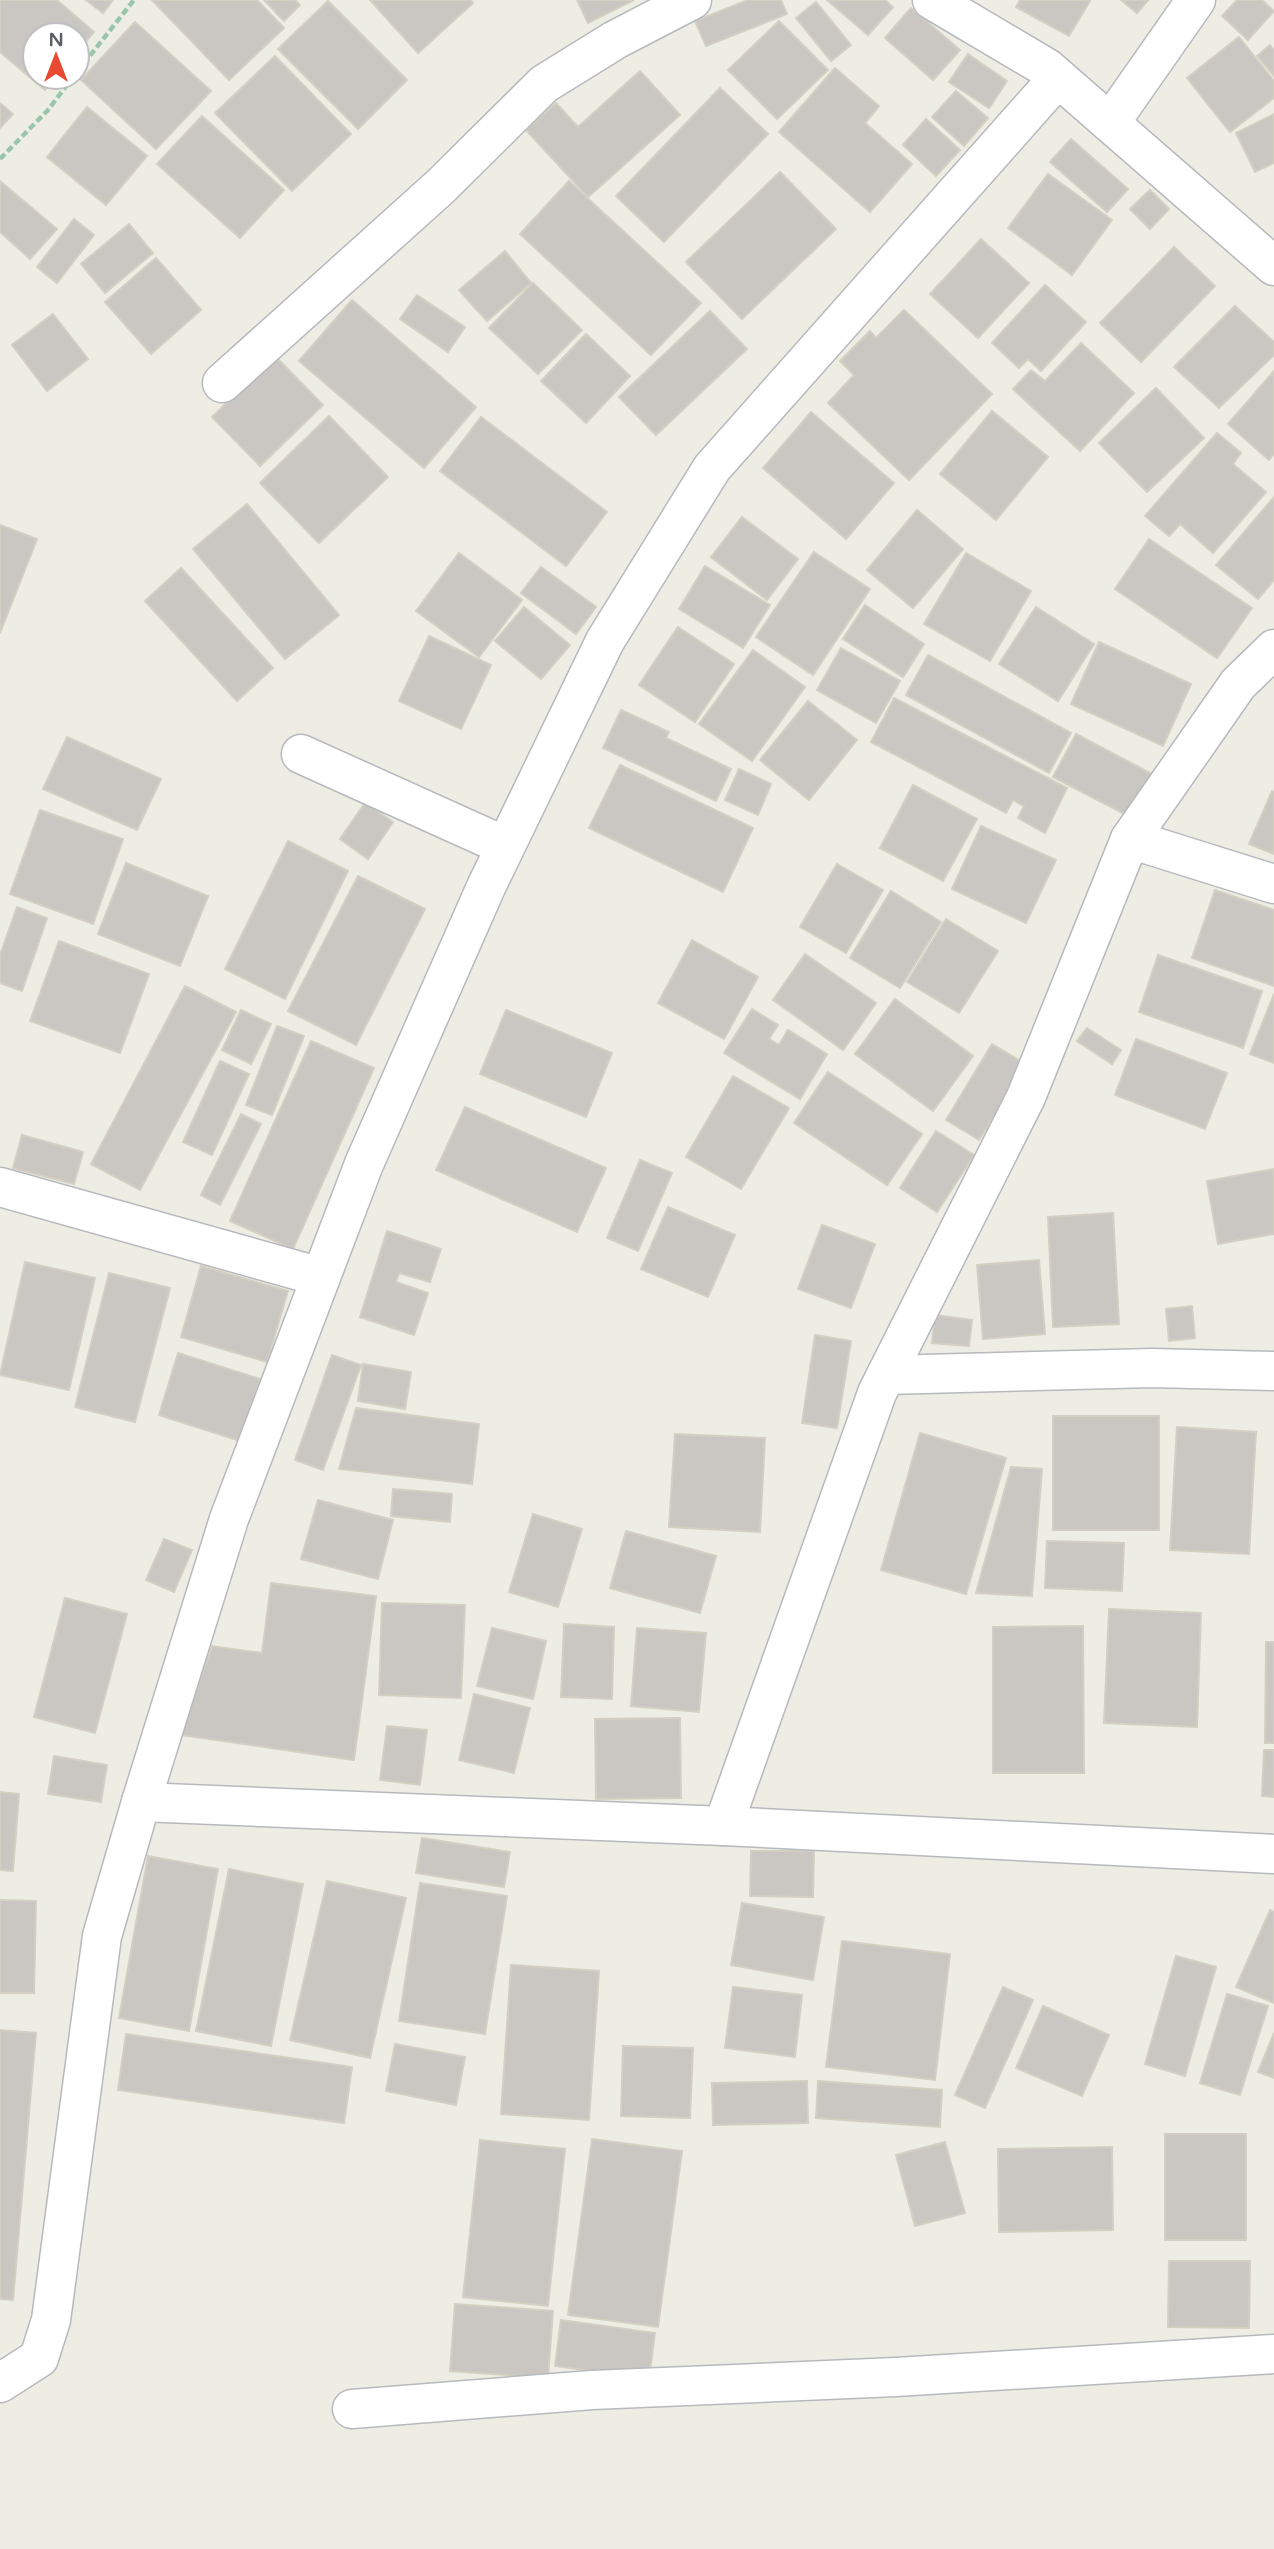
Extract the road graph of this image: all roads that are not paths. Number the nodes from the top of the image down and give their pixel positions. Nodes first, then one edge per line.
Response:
1 (692, 0) edge
2 (932, 0) edge
3 (1196, 0) edge
4 (1058, 78) junction
5 (1110, 123) junction
6 (1274, 266) edge
7 (222, 383) dead end
8 (1274, 649) edge
9 (302, 754) dead end
10 (1130, 839) junction
11 (505, 846) junction
12 (1274, 884) edge
13 (0, 1187) edge
14 (321, 1277) junction
15 (1274, 1371) edge
16 (886, 1375) junction
17 (141, 1802) junction
18 (723, 1826) junction
19 (1274, 1854) edge
20 (1274, 2354) edge
21 (0, 2383) edge
22 (352, 2409) dead end

1 - 7 street
2 - 4 street
3 - 5 street
4 - 5 street
4 - 11 street
5 - 6 street
8 - 10 street
9 - 11 street
10 - 12 street
10 - 16 street
11 - 14 street
13 - 14 street
14 - 17 street
15 - 16 street
16 - 18 street
17 - 18 street
17 - 21 street
18 - 19 street
20 - 22 street

